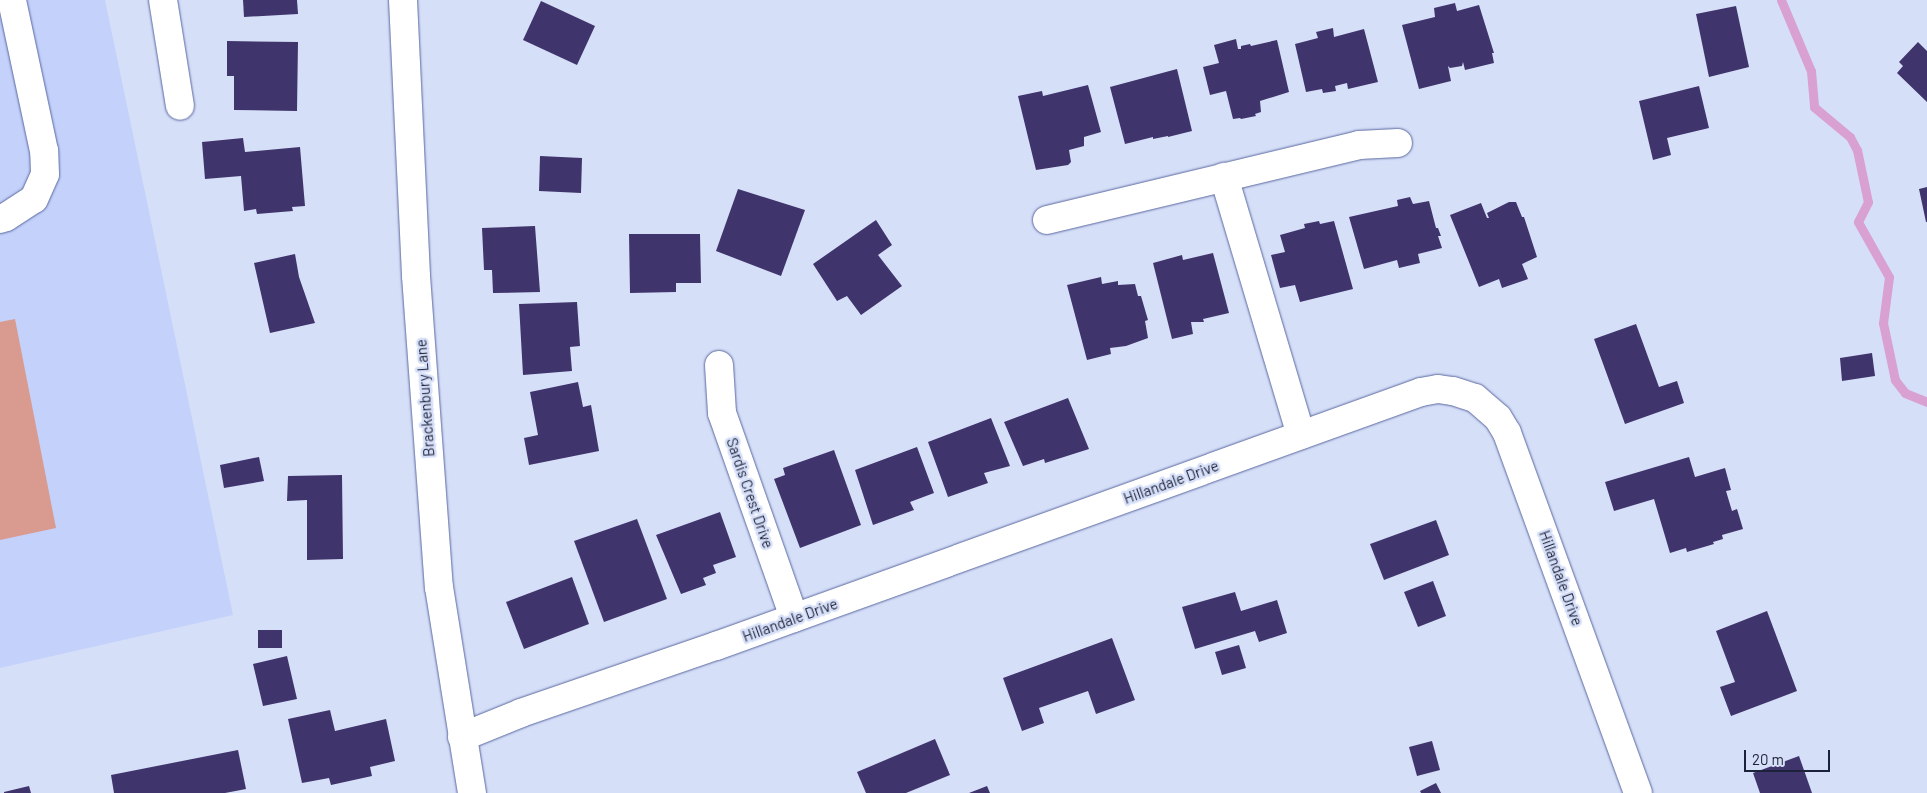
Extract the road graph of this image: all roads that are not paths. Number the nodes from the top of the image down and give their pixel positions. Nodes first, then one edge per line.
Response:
1 (12, 0) edge
2 (163, 0) edge
3 (403, 0) edge
4 (180, 106) dead end
5 (1398, 143) dead end
6 (1224, 177) junction
7 (0, 218) edge
8 (1047, 220) dead end
9 (719, 365) dead end
10 (1301, 435) junction
11 (794, 618) junction
12 (462, 737) junction
13 (472, 793) edge
14 (1638, 793) edge

1 - 7 street
2 - 4 street
3 - 12 street, Brackenbury Lane
5 - 6 street
6 - 8 street
6 - 10 street
9 - 11 street, Sardis Crest Drive
10 - 11 street, Hillandale Drive
10 - 14 street, Hillandale Drive
11 - 12 street, Hillandale Drive
12 - 13 street, Brackenbury Lane

